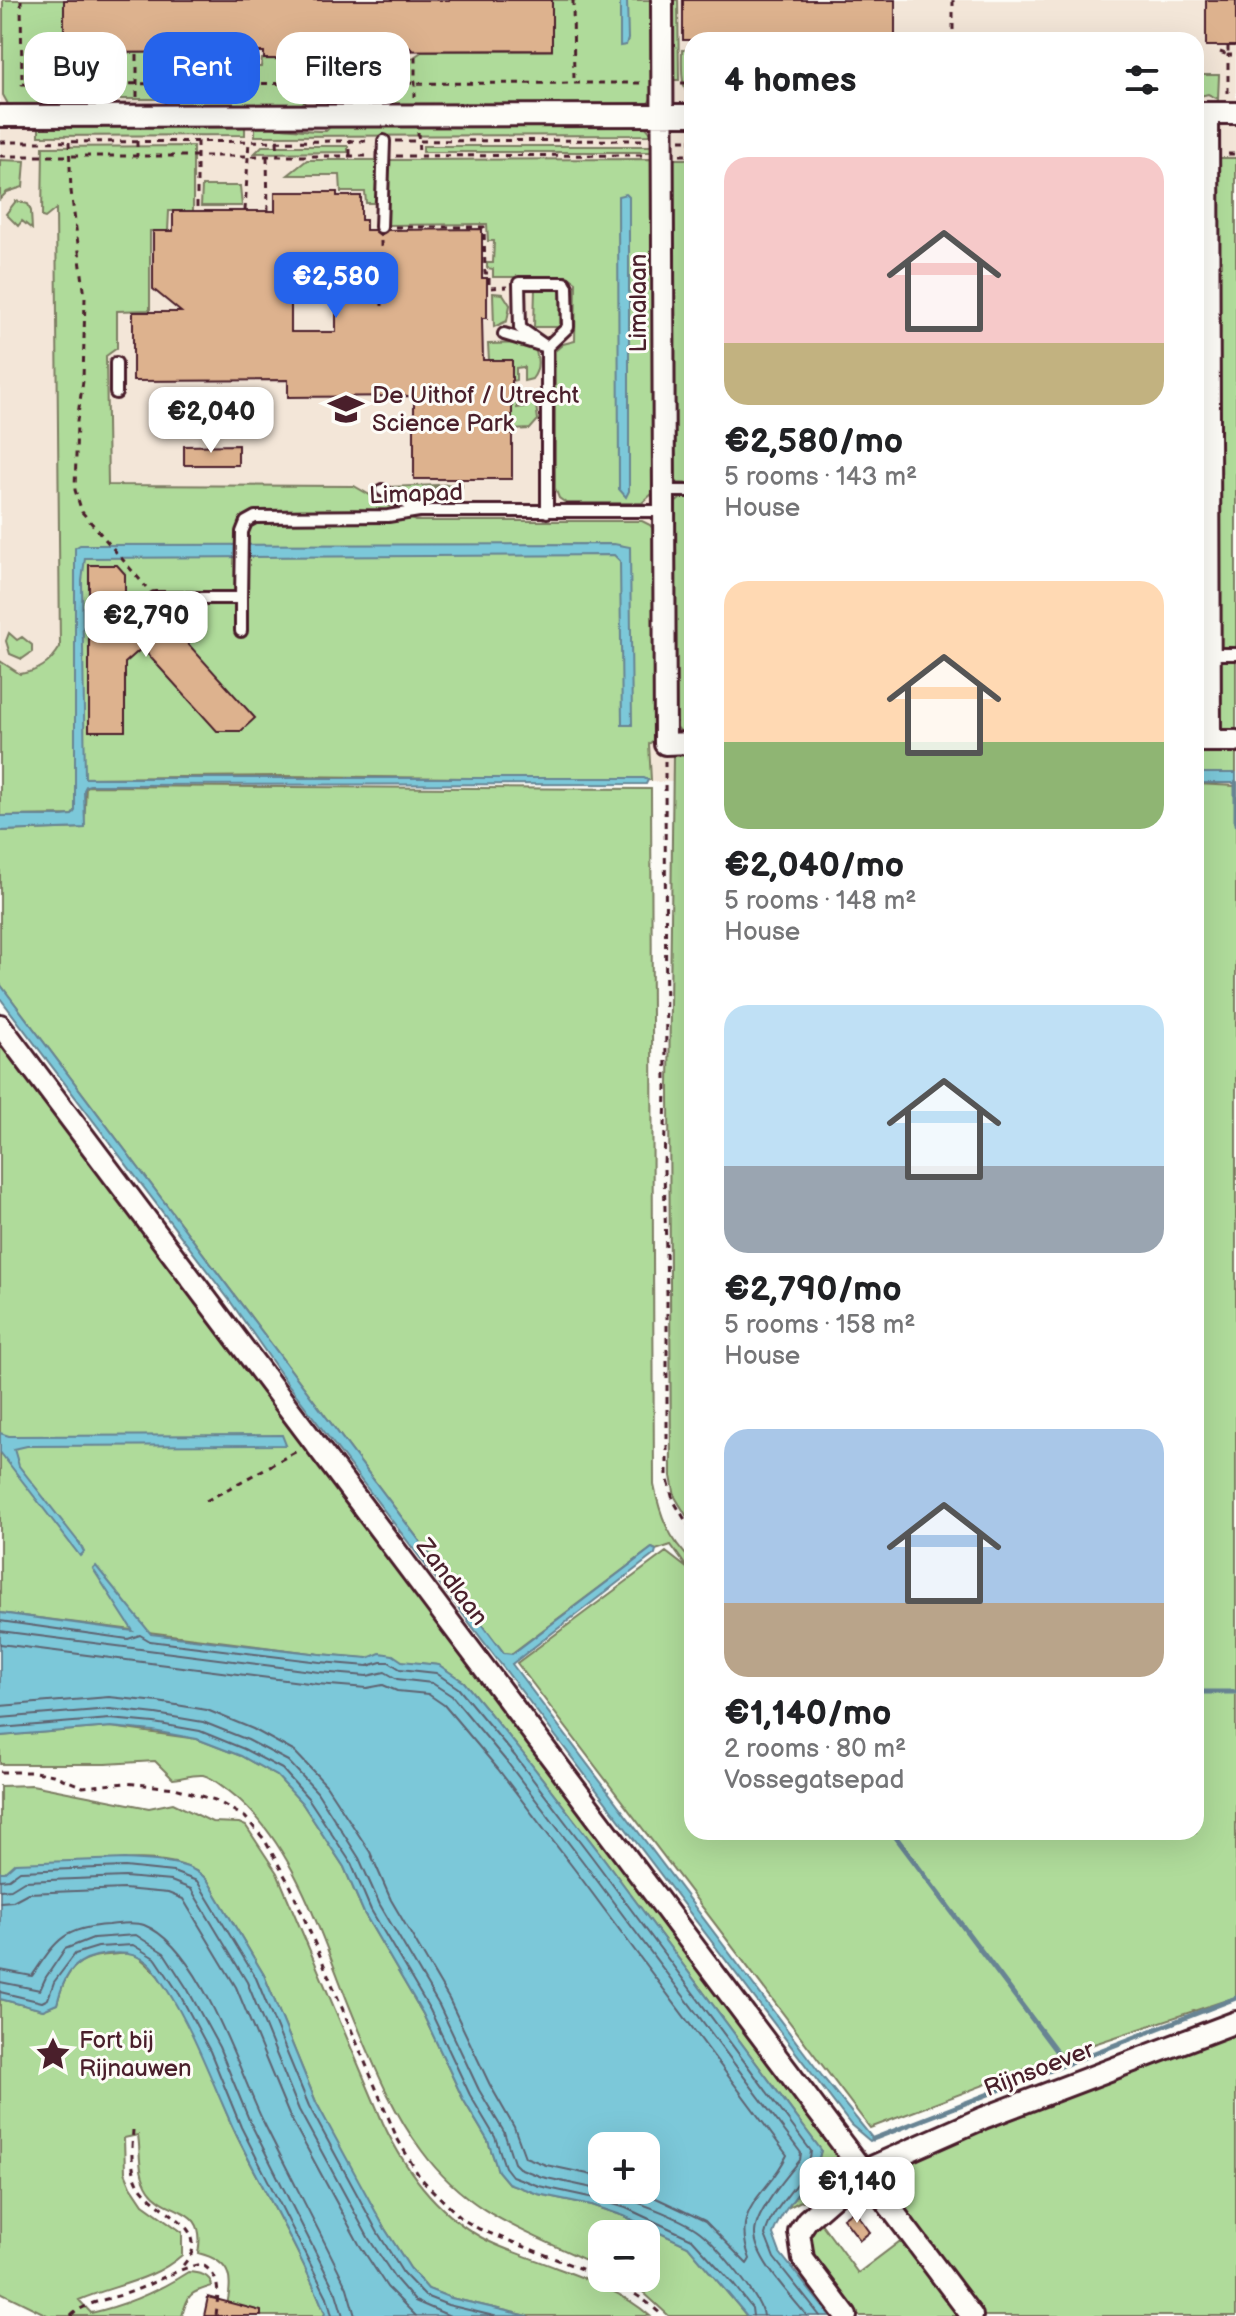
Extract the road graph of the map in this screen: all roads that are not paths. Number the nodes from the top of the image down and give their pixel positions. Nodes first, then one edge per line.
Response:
1 (662, 0) edge
2 (1217, 113) edge
3 (663, 115) junction
4 (684, 115) edge
5 (0, 116) edge
6 (384, 141) road end
7 (381, 227) road end
8 (504, 334) dead end
9 (547, 347) junction
10 (116, 363) dead end
11 (116, 393) dead end
12 (1204, 472) edge
13 (382, 490) dead end
14 (684, 494) edge
15 (665, 501) junction
16 (419, 511) junction
17 (547, 512) junction
18 (1204, 522) edge
19 (155, 598) road end
20 (241, 598) junction
21 (241, 631) dead end
22 (1210, 654) junction
23 (1236, 654) edge
24 (1204, 729) edge
25 (1204, 741) edge
26 (1236, 741) edge
27 (684, 743) edge
28 (0, 1025) edge
29 (1236, 2022) edge
30 (863, 2171) junction
31 (846, 2316) edge
32 (972, 2316) edge

1 - 3 street, Limalaan
2 - 12 street
3 - 4 street
3 - 5 street
3 - 15 street, Limalaan
6 - 7 lane
8 - 9 lane
9 - 9 lane
9 - 17 lane
10 - 11 lane
13 - 16 lane
14 - 15 lane
15 - 17 lane, Limapad
15 - 27 street, Limalaan
16 - 17 lane, Limapad
16 - 20 lane, Limapad
18 - 22 street
19 - 20 lane
20 - 21 lane, Limapad
22 - 23 lane
22 - 24 street
25 - 26 street
28 - 30 street, Zandlaan
29 - 30 street, Rijnsoever
30 - 31 street, Rijnsoever
30 - 32 street, Zandlaan

